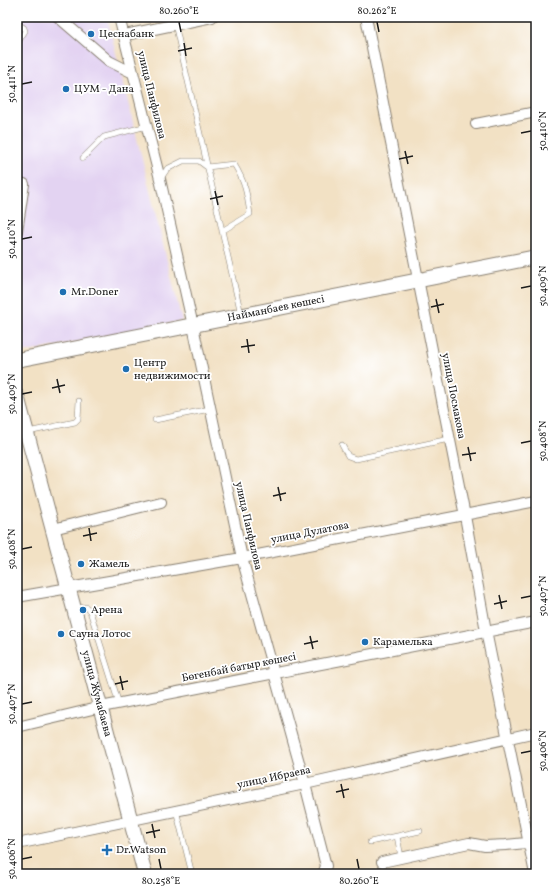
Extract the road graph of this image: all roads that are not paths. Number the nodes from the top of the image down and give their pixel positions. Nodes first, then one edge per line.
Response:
1 (58, 17) edge
2 (119, 17) edge
3 (212, 17) edge
4 (366, 17) edge
5 (17, 23) edge
6 (175, 24) junction
7 (124, 35) junction
8 (17, 44) edge
9 (133, 73) junction
10 (536, 112) edge
11 (476, 124) dead end
12 (146, 126) junction
13 (83, 158) dead end
14 (207, 167) junction
15 (160, 179) junction
16 (24, 184) dead end
17 (17, 231) edge
18 (222, 231) junction
19 (536, 257) edge
20 (418, 281) junction
21 (241, 316) junction
22 (193, 326) junction
23 (17, 360) edge
24 (17, 396) edge
25 (79, 401) dead end
26 (210, 409) junction
27 (155, 420) dead end
28 (27, 432) junction
29 (450, 439) junction
30 (342, 445) dead end
31 (161, 502) dead end
32 (536, 502) edge
33 (465, 516) junction
34 (53, 529) junction
35 (242, 558) junction
36 (69, 588) junction
37 (17, 597) edge
38 (74, 608) junction
39 (536, 622) edge
40 (486, 631) junction
41 (273, 674) junction
42 (119, 704) junction
43 (101, 707) junction
44 (17, 727) edge
45 (536, 732) edge
46 (508, 738) junction
47 (305, 784) junction
48 (176, 810) junction
49 (131, 819) junction
50 (420, 831) dead end
51 (397, 836) junction
52 (370, 842) dead end
53 (532, 842) edge
54 (17, 844) edge
55 (401, 857) junction
56 (382, 862) dead end
57 (145, 874) edge
58 (192, 874) edge
59 (323, 874) edge
60 (535, 874) edge

1 - 9 street
2 - 7 street, улица Панфилова
3 - 6 street
4 - 20 street, улица Посмакова
5 - 8 lane
6 - 7 street
6 - 14 lane
7 - 9 street, улица Панфилова
9 - 12 street, улица Панфилова
10 - 11 street
12 - 13 lane
12 - 15 street, улица Панфилова
14 - 15 lane
14 - 18 lane
14 - 18 lane
15 - 22 street, улица Панфилова
16 - 17 street
18 - 21 lane
19 - 20 street, Найманбаев көшесі
20 - 21 street, Найманбаев көшесі
20 - 29 street, улица Посмакова
21 - 22 street, Найманбаев көшесі
22 - 23 street, Найманбаев көшесі
22 - 26 street, улица Панфилова
24 - 28 street, улица Жумабаева
25 - 28 lane
26 - 27 lane
26 - 35 street, улица Панфилова
28 - 34 street, улица Жумабаева
29 - 30 lane
29 - 33 street, улица Посмакова
31 - 34 street
32 - 33 street, улица Дулатова
33 - 35 street, улица Дулатова
33 - 40 street, улица Посмакова
34 - 36 street, улица Жумабаева
35 - 36 street, улица Дулатова
35 - 41 street, улица Панфилова
36 - 37 street, улица Дулатова
36 - 38 street, улица Жумабаева
38 - 42 lane
38 - 43 street, улица Жумабаева
39 - 40 street, Бөгенбай батыр көшесі
40 - 41 street, Бөгенбай батыр көшесі
40 - 46 street, улица Посмакова
41 - 42 street, Бөгенбай батыр көшесі
41 - 47 street, улица Панфилова
42 - 43 street, Бөгенбай батыр көшесі
43 - 44 street, Бөгенбай батыр көшесі
43 - 49 street, улица Жумабаева
45 - 46 street, улица Ибраева
46 - 47 street, улица Ибраева
46 - 53 street, улица Посмакова
47 - 48 street, улица Ибраева
47 - 59 street, улица Панфилова
48 - 49 street, улица Ибраева
48 - 58 lane
49 - 54 street, улица Ибраева
49 - 57 street, улица Жумабаева
50 - 51 lane
51 - 52 lane
51 - 55 lane
53 - 55 street
53 - 60 street, улица Посмакова
55 - 56 street

